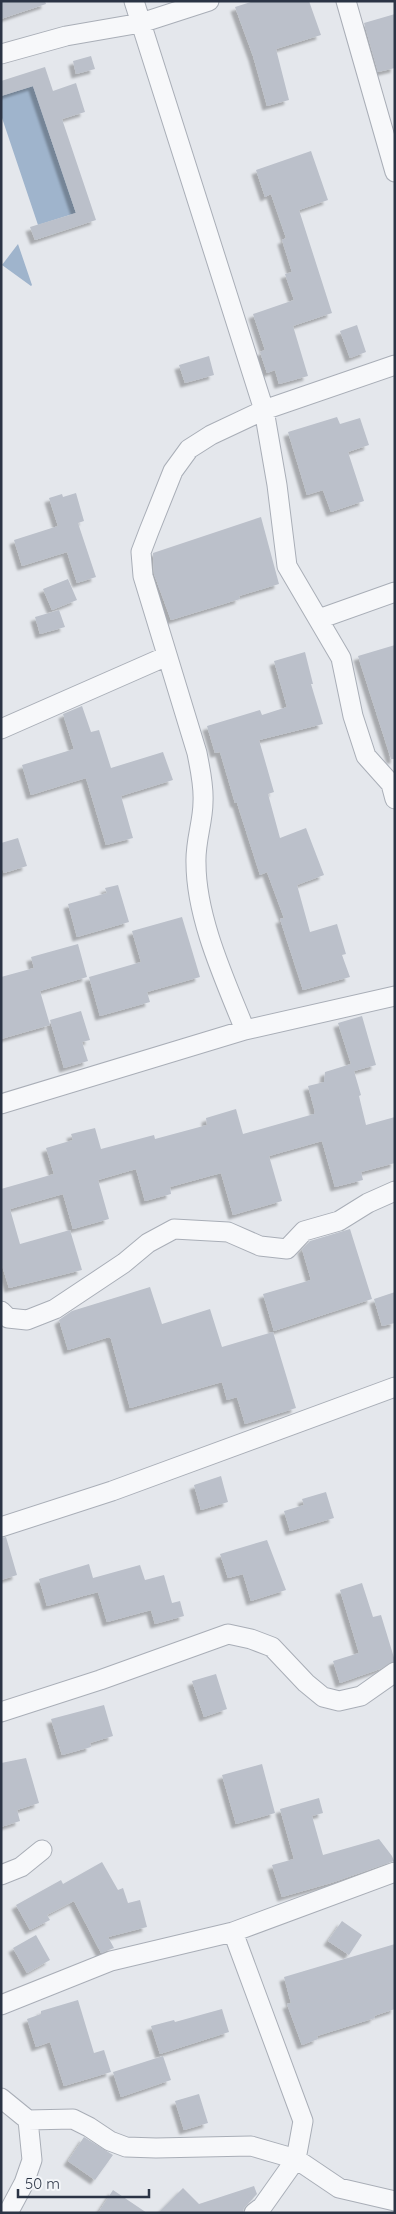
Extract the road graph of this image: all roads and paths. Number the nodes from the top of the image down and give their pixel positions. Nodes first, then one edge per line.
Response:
1 (134, 1) edge
2 (209, 1) edge
3 (346, 1) edge
4 (141, 23) junction
5 (1, 54) edge
6 (395, 172) edge
7 (395, 365) edge
8 (264, 410) junction
9 (395, 592) edge
10 (319, 619) junction
11 (167, 656) junction
12 (1, 729) edge
13 (393, 789) edge
14 (395, 996) edge
15 (245, 1030) junction
16 (1, 1104) edge
17 (395, 1191) edge
18 (1, 1311) edge
19 (395, 1386) edge
20 (1, 1527) edge
21 (395, 1672) edge
22 (1, 1712) edge
23 (42, 1850) dead end
24 (395, 1872) edge
25 (1, 1875) edge
26 (233, 1932) junction
27 (1, 2004) edge
28 (1, 2098) edge
29 (28, 2120) junction
30 (296, 2159) junction
31 (395, 2201) edge
32 (8, 2213) edge
33 (254, 2213) edge

1 - 4 street
2 - 4 street
3 - 6 street
4 - 5 street
4 - 8 street
7 - 8 street
8 - 10 street
8 - 11 street
9 - 10 street
10 - 13 street
11 - 12 street
11 - 15 street
14 - 15 street
15 - 16 street
17 - 18 street
19 - 20 street
21 - 22 street
23 - 25 street
24 - 26 street
26 - 27 street
26 - 30 street
28 - 29 street
29 - 30 street
29 - 32 street
30 - 31 street
30 - 33 street

